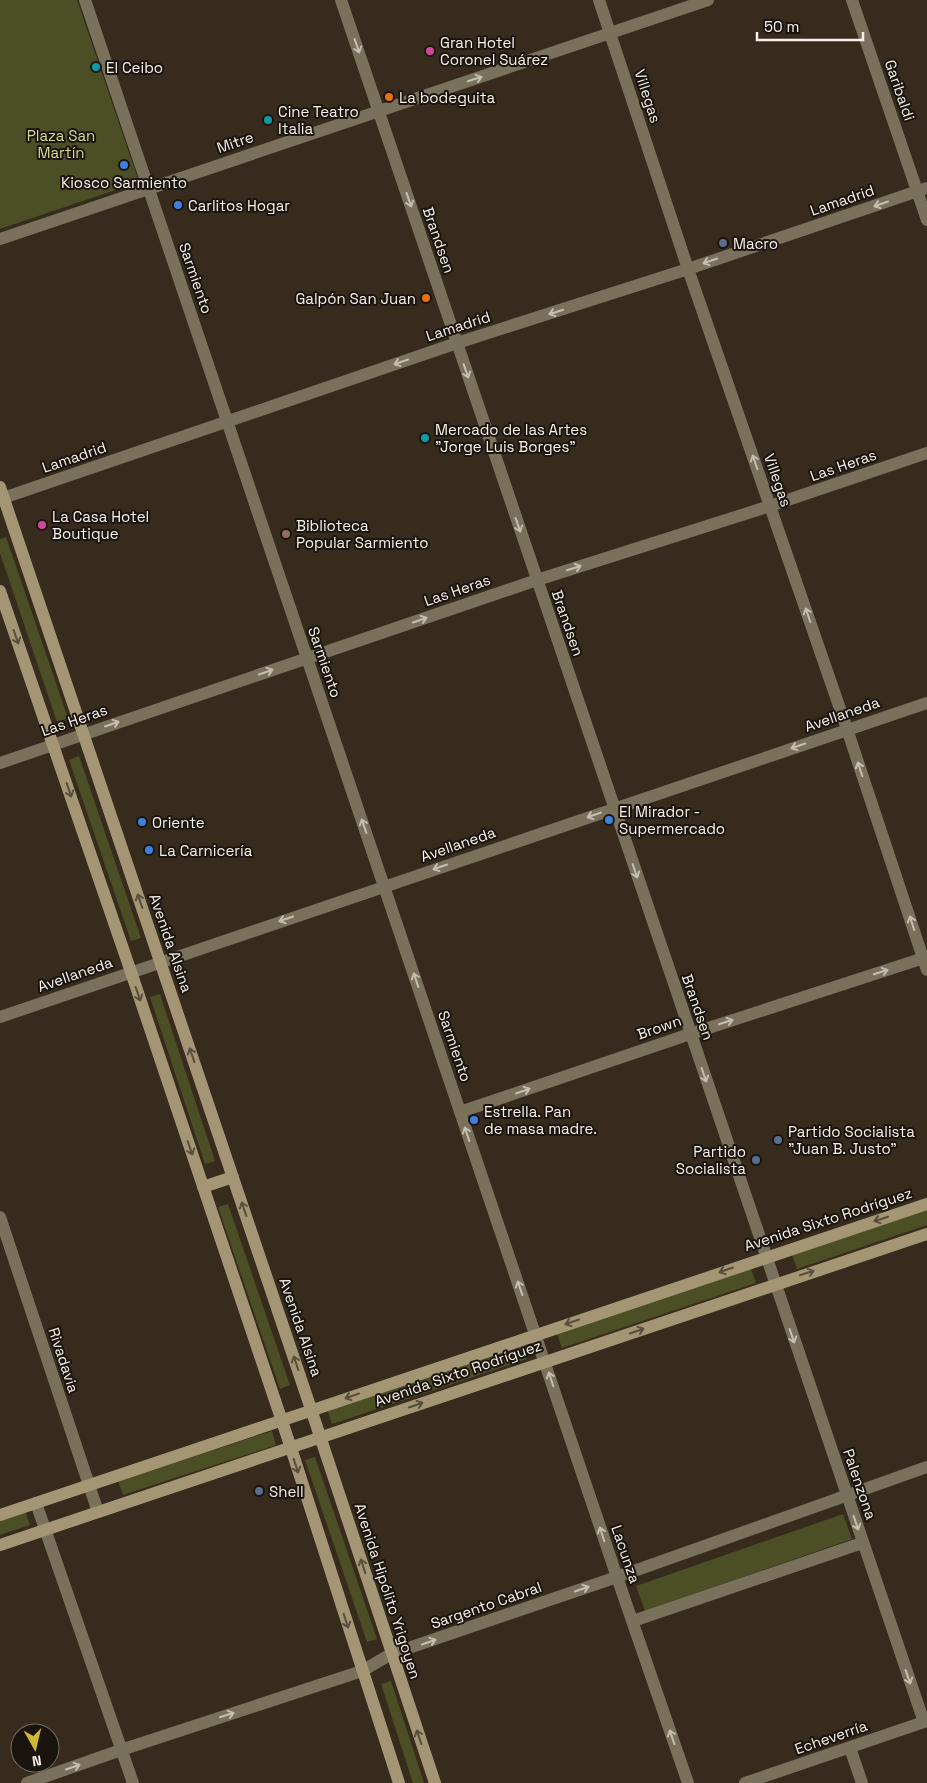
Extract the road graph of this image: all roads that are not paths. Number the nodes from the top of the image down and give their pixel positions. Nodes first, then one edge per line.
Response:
1 (86, 0) edge
2 (342, 0) edge
3 (599, 0) edge
4 (708, 0) edge
5 (852, 0) edge
6 (610, 34) junction
7 (379, 110) junction
8 (149, 188) junction
9 (922, 190) edge
10 (927, 220) edge
11 (0, 239) edge
12 (688, 269) junction
13 (457, 343) junction
14 (227, 422) junction
15 (927, 453) edge
16 (1, 495) edge
17 (770, 506) junction
18 (537, 580) junction
19 (0, 591) edge
20 (307, 658) junction
21 (927, 703) edge
22 (847, 729) junction
23 (84, 734) junction
24 (53, 745) junction
25 (0, 763) edge
26 (614, 808) junction
27 (384, 886) junction
28 (160, 962) junction
29 (926, 962) edge
30 (131, 972) junction
31 (0, 1017) edge
32 (690, 1034) junction
33 (460, 1112) junction
34 (233, 1177) junction
35 (203, 1187) junction
36 (927, 1204) edge
37 (0, 1217) edge
38 (927, 1234) edge
39 (766, 1257) junction
40 (775, 1284) junction
41 (536, 1334) junction
42 (545, 1361) junction
43 (311, 1409) junction
44 (281, 1420) junction
45 (320, 1437) junction
46 (290, 1448) junction
47 (927, 1467) edge
48 (88, 1484) junction
49 (846, 1495) junction
50 (36, 1503) junction
51 (98, 1512) junction
52 (0, 1515) edge
53 (46, 1530) junction
54 (862, 1543) junction
55 (0, 1544) edge
56 (617, 1577) junction
57 (633, 1621) junction
58 (392, 1654) junction
59 (362, 1671) junction
60 (925, 1721) edge
61 (850, 1748) junction
62 (121, 1750) junction
63 (27, 1783) edge
64 (133, 1783) edge
65 (399, 1783) edge
66 (435, 1783) edge
67 (688, 1783) edge
68 (745, 1783) edge
69 (862, 1783) edge

1 - 8 street, Sarmiento
2 -> 7 street, Brandsen
3 - 6 street, Villegas
4 - 6 street, Mitre
5 - 9 street, Garibaldi
7 -> 6 street, Mitre
6 - 12 street, Villegas
7 - 8 street, Mitre
7 -> 13 street, Brandsen
8 - 11 street, Mitre
8 - 14 street, Sarmiento
9 - 10 street, Garibaldi
9 -> 12 street, Lamadrid
12 -> 13 street, Lamadrid
17 -> 12 street, Villegas
13 -> 14 street, Lamadrid
13 -> 18 street, Brandsen
14 - 16 street, Lamadrid
14 - 20 street, Sarmiento
15 - 17 street, Las Heras
16 - 23 main road, Avenida Alsina
18 -> 17 street, Las Heras
22 -> 17 street, Villegas
20 -> 18 street, Las Heras
18 - 26 street, Brandsen
19 -> 24 main road
23 -> 20 street, Las Heras
27 -> 20 street, Sarmiento
21 - 22 street, Avellaneda
22 -> 26 street, Avellaneda
29 -> 22 street, Villegas
23 - 24 street, Las Heras
28 -> 23 main road, Avenida Alsina
24 - 25 street, Las Heras
24 -> 30 main road
26 -> 27 street, Avellaneda
26 -> 32 street, Brandsen
27 -> 28 street, Avellaneda
33 -> 27 street, Sarmiento
28 - 30 street, Avellaneda
34 -> 28 main road, Avenida Alsina
32 -> 29 street, Brown
30 - 31 street, Avellaneda
30 -> 35 main road
33 -> 32 street, Brown
32 -> 39 street, Brandsen
41 -> 33 street, Sarmiento
34 - 35 main road
43 -> 34 main road, Avenida Alsina
35 - 44 main road
36 -> 39 main road, Avenida Sixto Rodríguez
37 - 48 street, Rivadavia
40 -> 38 main road, Avenida Sixto Rodríguez
39 - 40 street, Palenzona
39 -> 41 main road, Avenida Sixto Rodríguez
42 -> 40 main road, Avenida Sixto Rodríguez
40 -> 49 street, Palenzona
41 - 42 street, Lacunza
41 -> 43 main road, Avenida Sixto Rodríguez
45 -> 42 main road, Avenida Sixto Rodríguez
56 -> 42 street, Lacunza
43 - 44 main road, Avenida Sixto Rodríguez
43 - 45 main road, Avenida Hipólito Yrigoyen
44 - 46 main road
44 - 48 main road, Avenida Sixto Rodríguez
45 - 46 main road, Avenida Sixto Rodríguez
58 -> 45 main road, Avenida Hipólito Yrigoyen
46 - 51 main road, Avenida Sixto Rodríguez
46 -> 59 main road
47 - 49 street, Sargento Cabral
48 - 50 main road, Avenida Sixto Rodríguez
48 - 51 street, Rivadavia
49 -> 54 street, Palenzona
49 - 56 street, Sargento Cabral
50 - 52 main road, Avenida Sixto Rodríguez
50 - 53 street
51 - 53 main road, Avenida Sixto Rodríguez
53 - 55 main road, Avenida Sixto Rodríguez
53 - 62 street
54 - 57 street
54 -> 60 street, Palenzona
56 - 57 street, Lacunza
58 -> 56 street, Sargento Cabral
67 -> 57 street, Lacunza
58 - 59 street, Sargento Cabral
66 -> 58 main road, Avenida Hipólito Yrigoyen
62 -> 59 street, Sargento Cabral
59 - 65 main road
60 - 61 street, Echeverría
61 - 68 street, Echeverría
61 - 69 street
63 -> 62 street, Sargento Cabral
62 - 64 street

